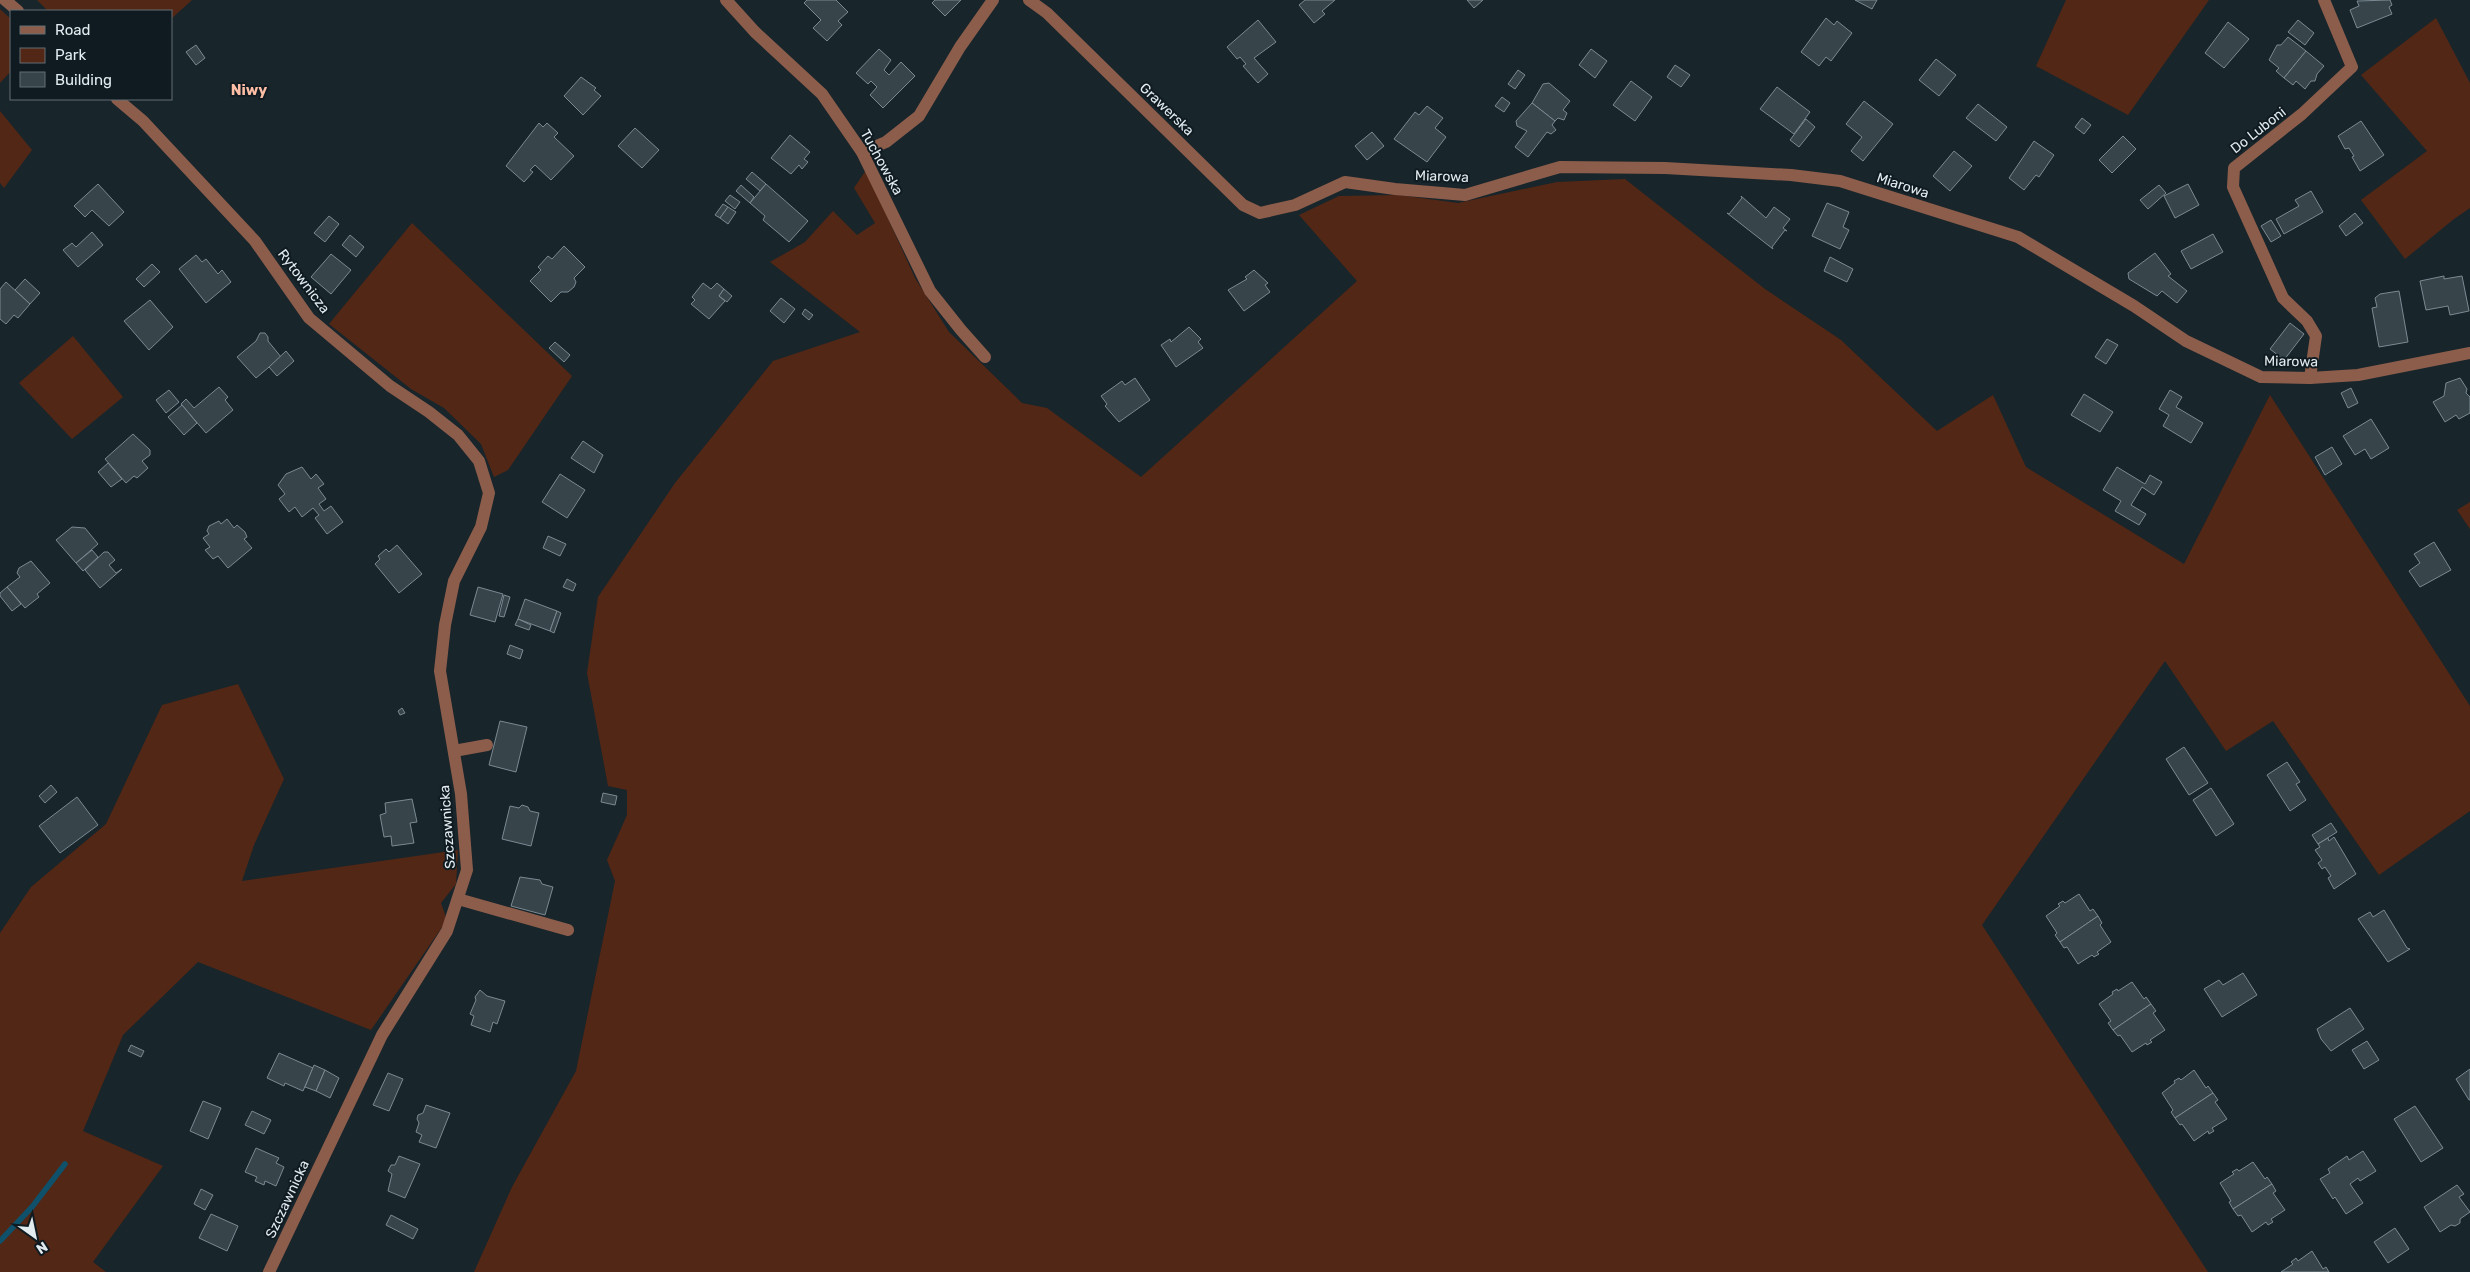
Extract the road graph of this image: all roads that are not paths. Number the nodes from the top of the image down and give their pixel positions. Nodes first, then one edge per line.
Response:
1 (5, 0) edge
2 (726, 0) edge
3 (993, 0) edge
4 (1029, 0) edge
5 (2324, 0) edge
6 (17, 10) edge
7 (118, 100) edge
8 (862, 152) junction
9 (1295, 205) joint
10 (2470, 353) edge
11 (986, 357) dead end
12 (2310, 378) junction
13 (489, 493) joint
14 (487, 745) dead end
15 (454, 751) junction
16 (458, 899) junction
17 (568, 930) dead end
18 (269, 1272) edge

1 - 6 street
2 - 8 street, Tuchowska
3 - 8 street
4 - 9 street, Grawerska
5 - 12 street, Do Luboni
7 - 13 street, Rytownicza
8 - 11 street, Tuchowska
9 - 12 street, Miarowa
10 - 12 street, Miarowa
13 - 15 street, Szczawnicka
14 - 15 street
15 - 16 street, Szczawnicka
16 - 17 street
16 - 18 street, Szczawnicka

